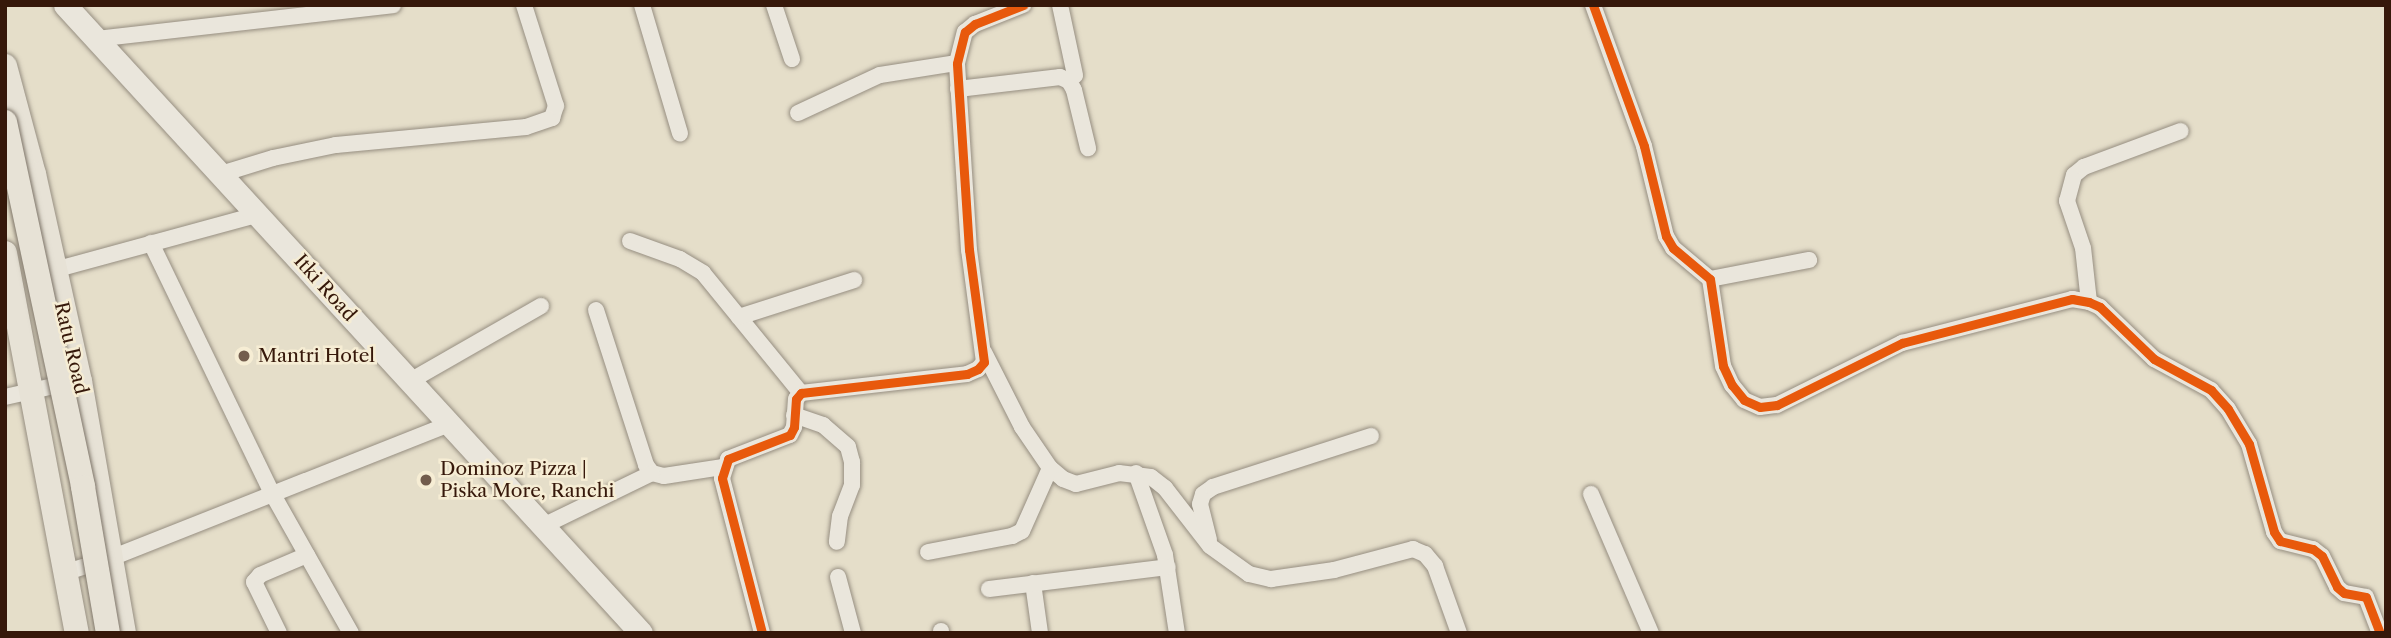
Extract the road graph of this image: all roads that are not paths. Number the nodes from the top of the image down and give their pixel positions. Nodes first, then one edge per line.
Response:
1 (65, 5) edge
2 (393, 5) edge
3 (524, 5) edge
4 (642, 5) edge
5 (774, 5) edge
6 (1023, 5) edge
7 (1060, 5) edge
8 (1593, 5) edge
9 (980, 13) edge
10 (96, 39) junction
11 (792, 59) dead end
12 (957, 63) junction
13 (5, 65) edge
14 (1076, 75) dead end
15 (958, 89) junction
16 (797, 113) dead end
17 (5, 122) edge
18 (2181, 131) dead end
19 (680, 133) dead end
20 (1088, 148) dead end
21 (34, 174) junction
22 (220, 174) junction
23 (5, 180) edge
24 (5, 196) edge
25 (257, 215) junction
26 (629, 241) dead end
27 (151, 243) junction
28 (5, 253) edge
29 (1808, 260) dead end
30 (54, 270) junction
31 (1710, 279) junction
32 (854, 280) dead end
33 (2088, 302) junction
34 (541, 306) dead end
35 (596, 310) dead end
36 (739, 317) junction
37 (985, 352) junction
38 (80, 381) junction
39 (410, 381) junction
40 (33, 389) junction
41 (801, 393) junction
42 (5, 397) edge
43 (794, 415) junction
44 (450, 424) junction
45 (1371, 436) dead end
46 (723, 467) junction
47 (1051, 468) junction
48 (652, 473) junction
49 (1136, 473) junction
50 (272, 493) junction
51 (1591, 494) dead end
52 (544, 526) junction
53 (837, 542) dead end
54 (1210, 546) junction
55 (928, 552) dead end
56 (307, 555) junction
57 (111, 558) junction
58 (1167, 567) junction
59 (67, 572) junction
60 (838, 577) dead end
61 (1033, 583) junction
62 (989, 589) dead end
63 (77, 633) edge
64 (91, 633) edge
65 (108, 633) edge
66 (124, 633) edge
67 (279, 633) edge
68 (351, 633) edge
69 (641, 633) edge
70 (762, 633) edge
71 (853, 633) edge
72 (1040, 633) edge
73 (1177, 633) edge
74 (1459, 633) edge
75 (1651, 633) edge
76 (2380, 633) edge

1 - 10 street, Itki Road
2 - 10 street
3 - 22 street
4 - 19 street
5 - 11 street
6 - 9 street
7 - 14 street
8 - 31 street
9 - 12 street
10 - 22 street, Itki Road
12 - 15 street
12 - 16 street
13 - 21 main road, Ratu Road
15 - 20 street
15 - 37 street
17 - 65 main road, bridge
18 - 33 street
21 - 23 street
21 - 30 main road, Ratu Road
22 - 25 street, Itki Road
24 - 64 main road
25 - 27 street
25 - 39 street, Itki Road
26 - 36 street
27 - 30 street
27 - 50 street
28 - 40 main road
29 - 31 street
30 - 38 main road, Ratu Road
31 - 33 street
32 - 36 street
33 - 76 street
34 - 39 street
35 - 48 street
36 - 41 street
37 - 41 street
37 - 47 street
38 - 40 street
38 - 57 main road, Ratu Road
39 - 44 street, Itki Road
40 - 42 street
40 - 59 main road
41 - 43 street
43 - 46 street
43 - 53 street
44 - 50 street
44 - 52 street, Itki Road
45 - 54 street
46 - 48 street
46 - 70 street
47 - 49 street
47 - 55 street
48 - 52 street
49 - 54 street
49 - 58 street
50 - 56 street
50 - 57 street
51 - 75 street
52 - 69 street, Itki Road
54 - 74 street
56 - 67 street
56 - 68 street
57 - 59 street
57 - 66 main road, Ratu Road
58 - 61 street
58 - 73 street
59 - 63 main road
60 - 71 street
61 - 62 street
61 - 72 street

